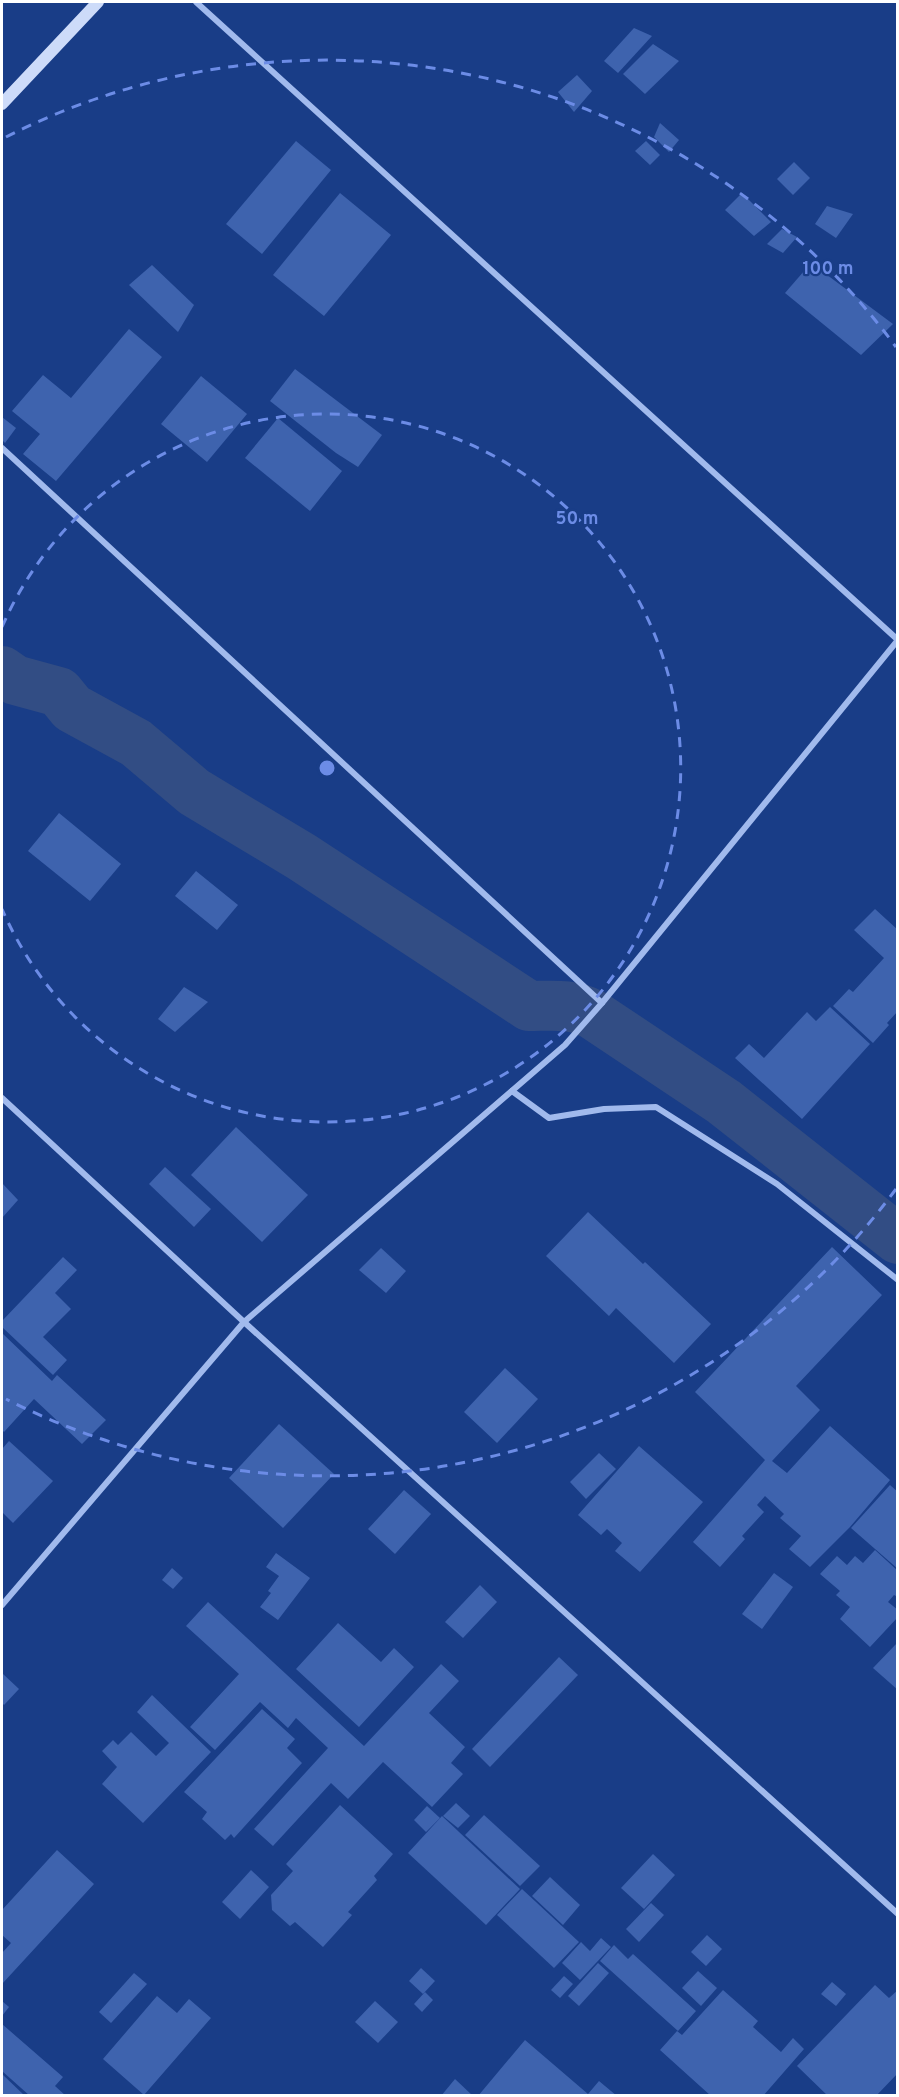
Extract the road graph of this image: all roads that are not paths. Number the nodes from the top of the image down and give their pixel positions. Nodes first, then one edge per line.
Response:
1 (98, 2) edge
2 (196, 2) edge
3 (2, 104) edge
4 (2, 448) edge
5 (897, 640) edge
6 (602, 1003) junction
7 (512, 1091) junction
8 (2, 1098) edge
9 (897, 1280) edge
10 (244, 1322) junction
11 (2, 1605) edge
12 (897, 1914) edge

1 - 3 street
2 - 5 street
4 - 6 street
5 - 6 street
6 - 7 street
7 - 9 street
7 - 10 street
8 - 10 street
10 - 11 street
10 - 12 street

